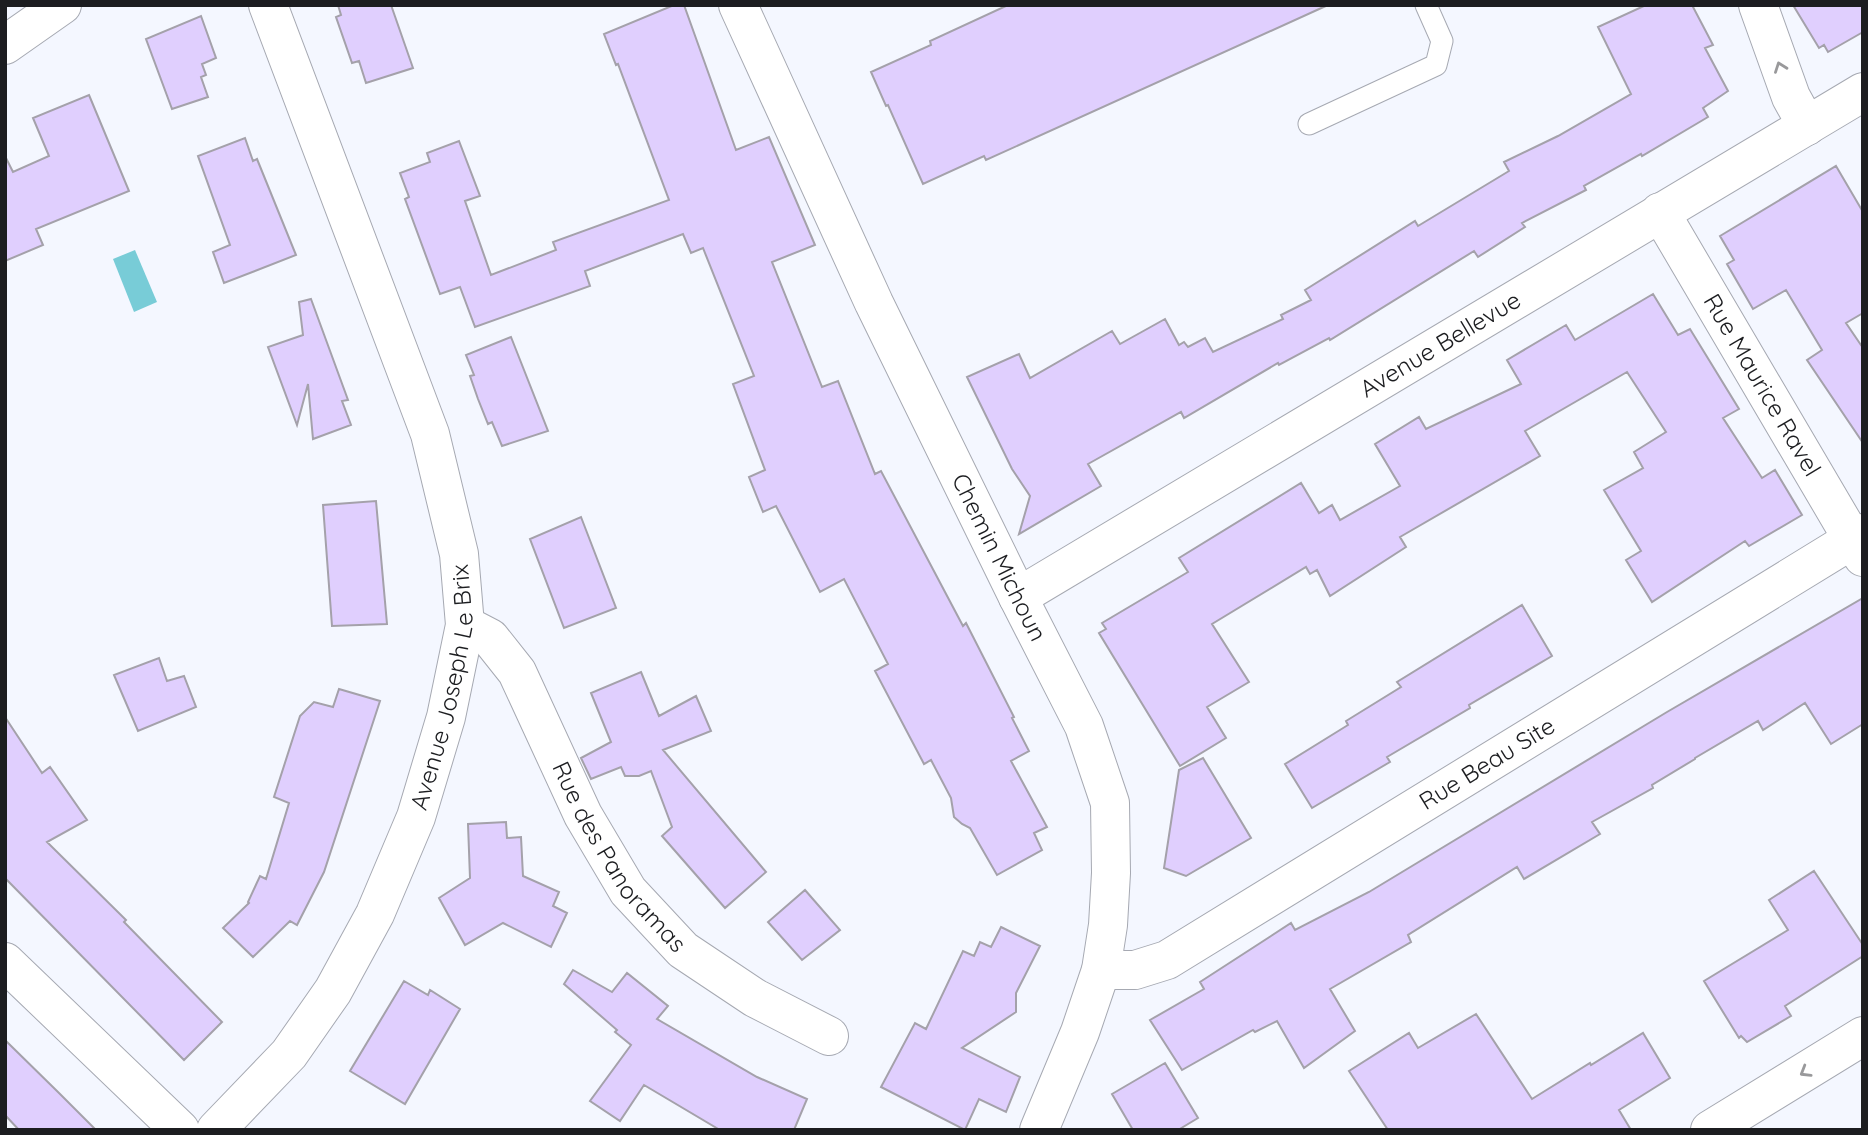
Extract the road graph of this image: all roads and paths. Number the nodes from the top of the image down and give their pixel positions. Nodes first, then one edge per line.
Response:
1 (62, 5) edge
2 (268, 5) edge
3 (738, 5) edge
4 (1426, 5) edge
5 (1758, 5) edge
6 (5, 45) edge
7 (1863, 92) edge
8 (1310, 124) dead end
9 (1807, 126) junction
10 (1660, 212) junction
11 (1859, 543) edge
12 (1018, 597) junction
13 (466, 625) junction
14 (5, 961) edge
15 (1101, 970) junction
16 (829, 1036) dead end
17 (1863, 1036) edge
18 (180, 1130) edge
19 (216, 1130) edge
20 (1039, 1130) edge
21 (1710, 1130) edge

1 - 6 street
2 - 13 street, Avenue Joseph Le Brix
3 - 12 street, Chemin Michoun
4 - 8 lane
9 -> 5 street
7 - 9 street, Avenue Bellevue
9 - 10 street, Avenue Bellevue
10 - 11 street, Rue Maurice Ravel
10 - 12 street, Avenue Bellevue
11 - 15 street, Rue Beau Site
12 - 15 street, Chemin Michoun
13 - 16 street, Rue des Panoramas
13 - 19 street, Avenue Joseph Le Brix
14 - 18 street
15 - 20 street, Chemin Michoun
17 -> 21 street

